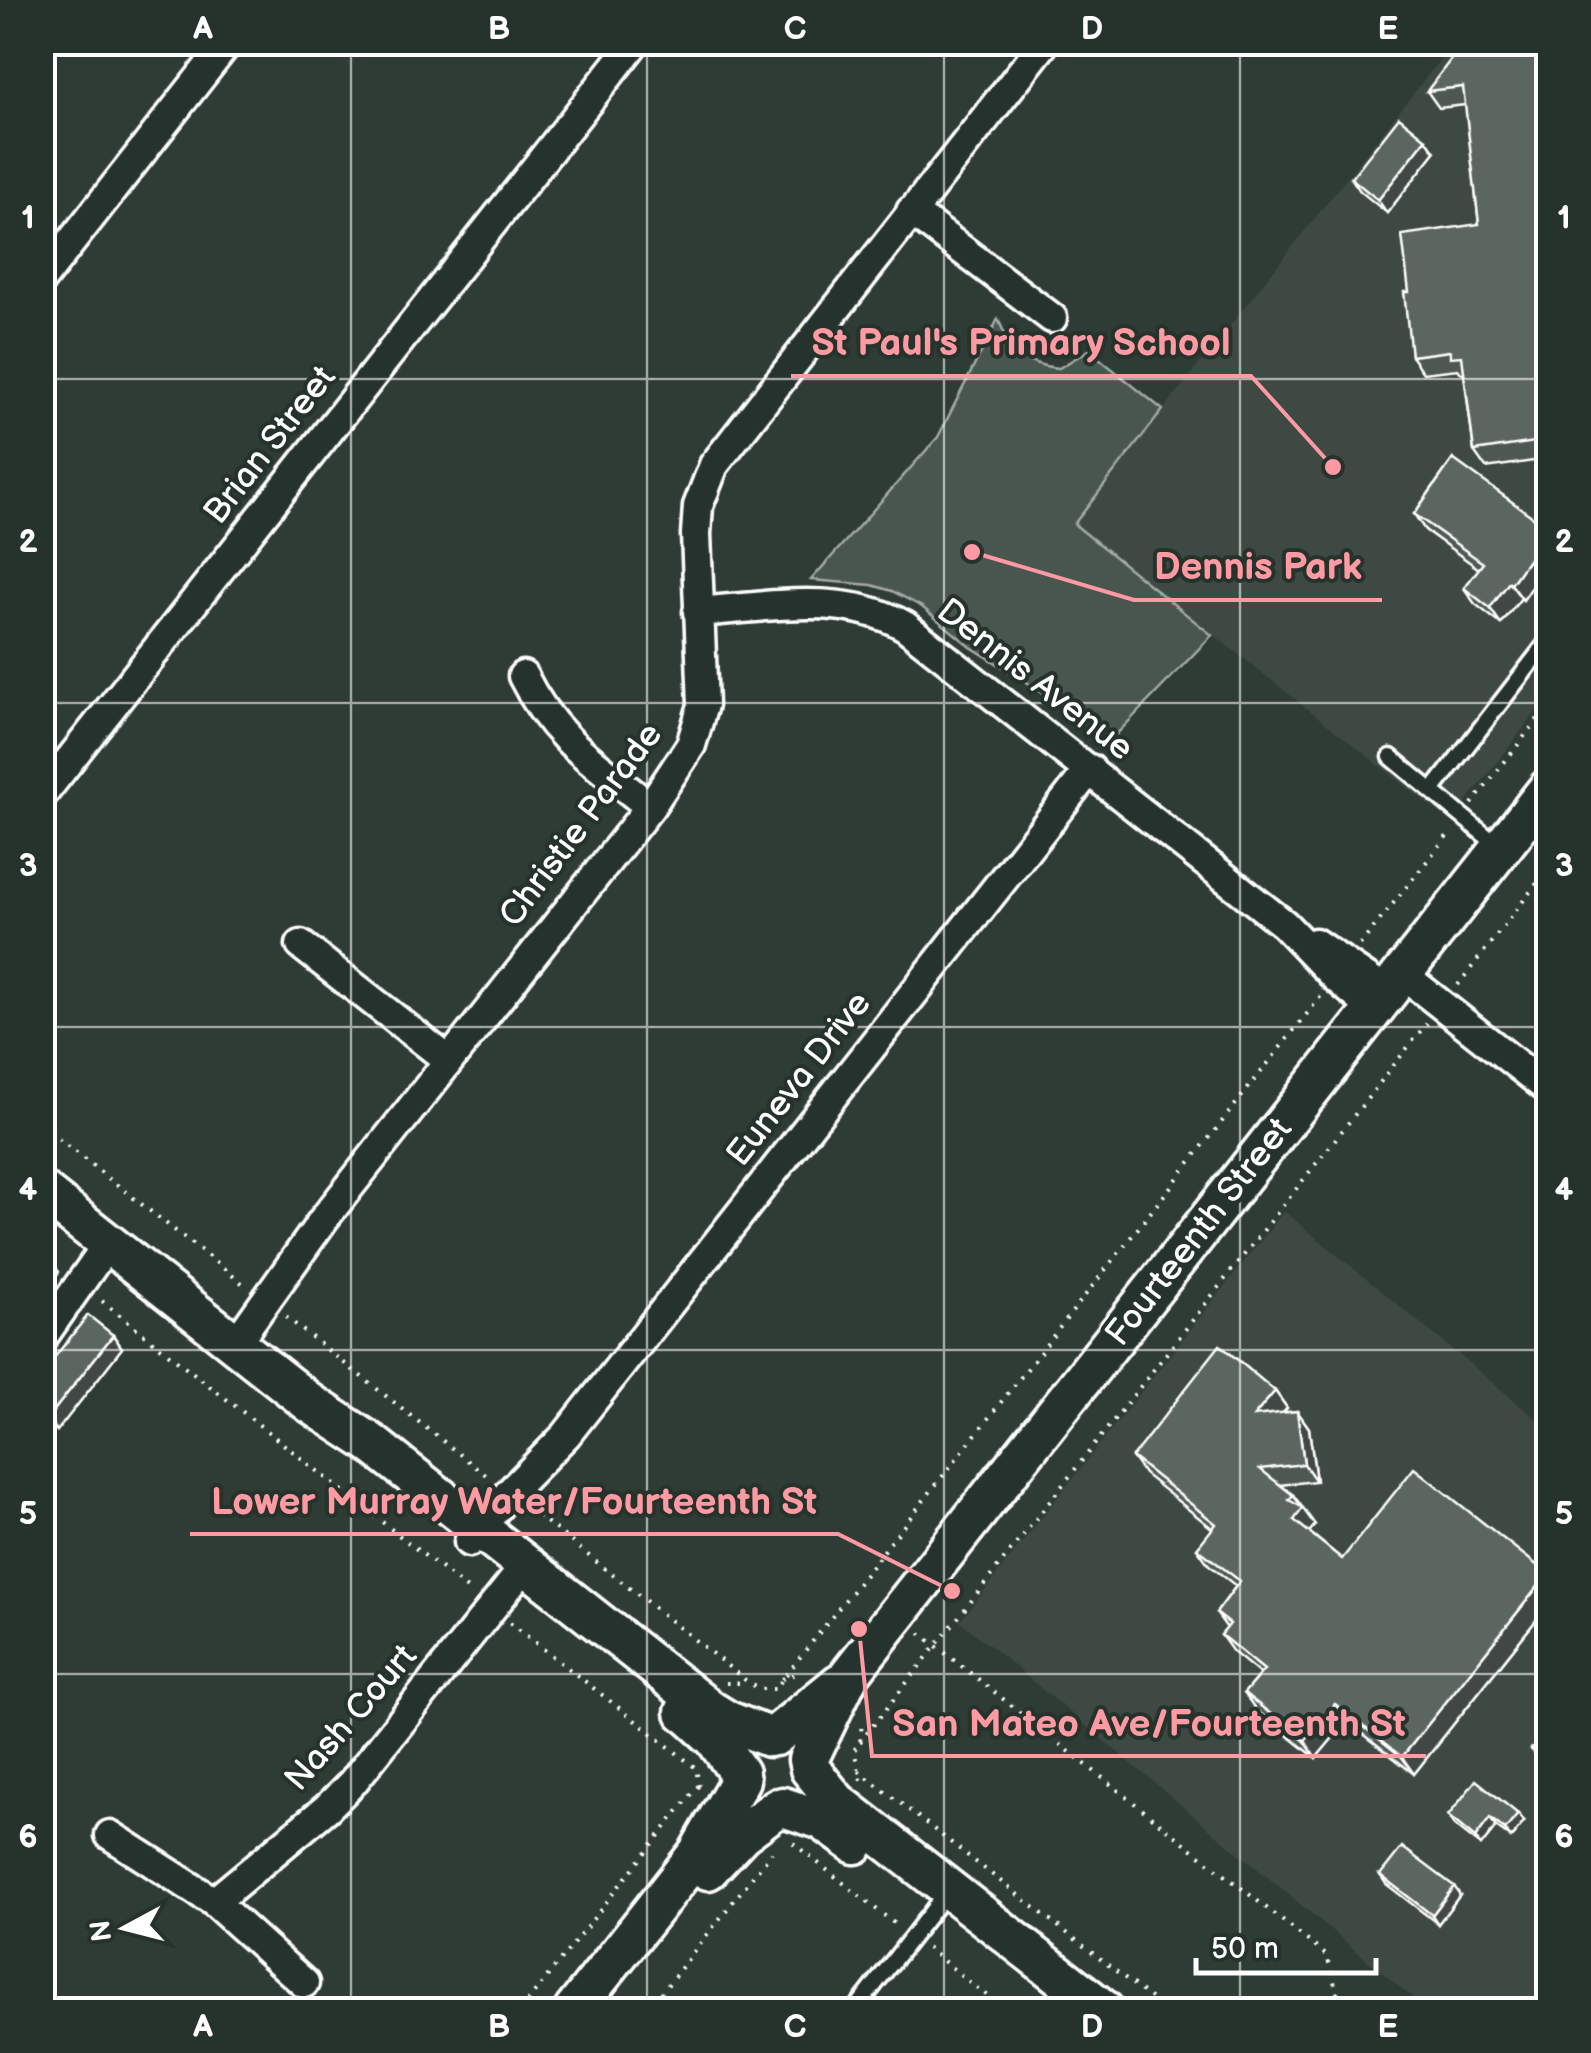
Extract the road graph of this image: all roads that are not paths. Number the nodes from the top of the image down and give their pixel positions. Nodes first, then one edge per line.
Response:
1 (228, 42) edge
2 (635, 42) edge
3 (1045, 42) edge
4 (912, 210) junction
5 (42, 279) edge
6 (1052, 318) dead end
7 (698, 612) junction
8 (1548, 641) edge
9 (523, 676) dead end
10 (1391, 758) dead end
11 (1090, 770) junction
12 (1548, 788) edge
13 (1432, 791) junction
14 (42, 795) edge
15 (650, 807) junction
16 (1502, 848) junction
17 (301, 945) dead end
18 (1387, 991) junction
19 (448, 1060) junction
20 (1548, 1090) edge
21 (42, 1191) edge
22 (115, 1247) junction
23 (45, 1334) edge
24 (229, 1338) junction
25 (482, 1542) junction
26 (521, 1572) junction
27 (849, 1676) junction
28 (772, 1737) junction
29 (809, 1765) junction
30 (740, 1777) junction
31 (780, 1808) junction
32 (110, 1835) dead end
33 (942, 1898) junction
34 (214, 1902) junction
35 (304, 1984) dead end
36 (1077, 2007) edge
37 (574, 2010) edge
38 (598, 2010) edge
39 (855, 2010) edge

1 - 5 street
2 - 14 street, Brian Street
3 - 4 street, Christie Parade
4 - 6 street
4 - 7 street, Christie Parade
7 - 11 street, Dennis Avenue
7 - 15 street, Christie Parade
8 - 13 lane
9 - 15 street
10 - 13 lane
11 - 18 street, Dennis Avenue
11 - 25 street, Euneva Drive
12 - 16 street, Fourteenth Street
13 - 16 lane
15 - 19 street, Christie Parade
16 - 18 street, Fourteenth Street
17 - 19 street
18 - 20 street, Dennis Avenue
18 - 27 street, Fourteenth Street
19 - 24 street, Christie Parade
21 - 22 street
22 - 23 street
22 - 23 street
22 - 24 street
24 - 25 street
25 - 26 street
26 - 28 street
26 - 30 street
26 - 34 street, Nash Court
27 - 28 street, Fourteenth Street
27 - 29 street, Fourteenth Street
28 - 29 street
28 - 30 street
29 - 31 street
29 - 33 street
30 - 31 street
30 - 37 street
31 - 33 street
31 - 38 street
32 - 34 street
33 - 36 street
33 - 39 lane
34 - 35 street

